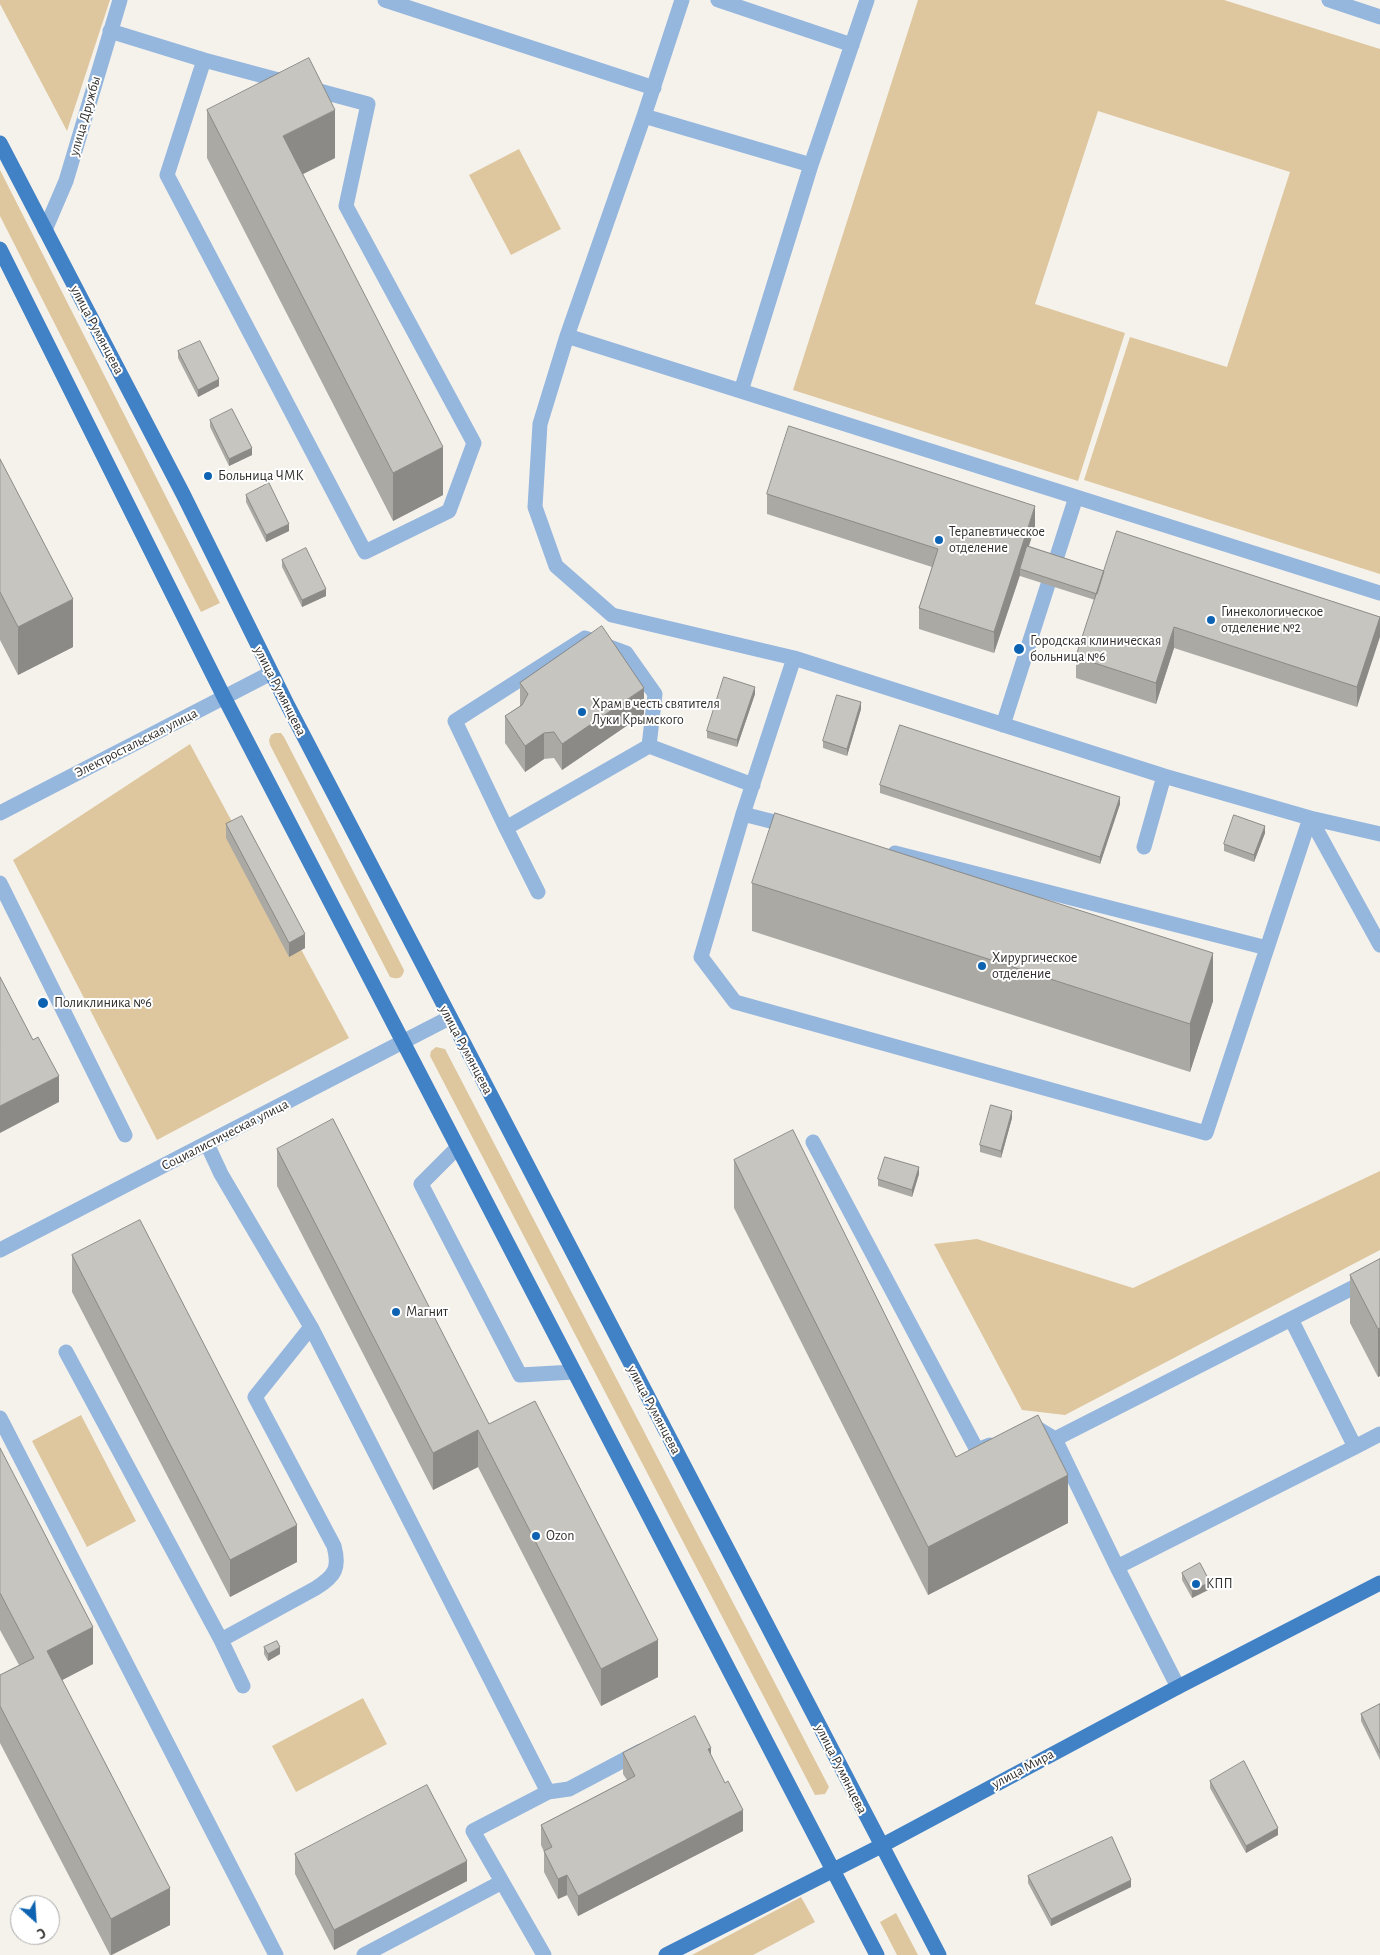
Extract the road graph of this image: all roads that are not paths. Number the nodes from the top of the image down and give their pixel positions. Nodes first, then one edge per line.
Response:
1 (120, 0) edge
2 (385, 0) edge
3 (682, 0) edge
4 (718, 0) edge
5 (867, 0) edge
6 (1330, 0) edge
7 (1380, 17) edge
8 (110, 31) junction
9 (852, 46) junction
10 (204, 60) junction
11 (654, 88) junction
12 (644, 116) junction
13 (0, 143) edge
14 (811, 166) junction
15 (45, 230) junction
16 (0, 249) edge
17 (567, 336) junction
18 (740, 391) junction
19 (1076, 497) junction
20 (1380, 593) edge
21 (794, 658) junction
22 (271, 673) junction
23 (224, 697) junction
24 (1003, 725) junction
25 (649, 746) junction
26 (1164, 776) junction
27 (753, 786) junction
28 (0, 813) edge
29 (743, 814) junction
30 (1310, 818) junction
31 (506, 828) junction
32 (800, 829) edge
33 (1380, 834) edge
34 (1144, 847) dead end
35 (877, 848) edge
36 (0, 883) edge
37 (538, 892) dead end
38 (1380, 945) edge
39 (1267, 948) junction
40 (449, 1018) junction
41 (402, 1042) junction
42 (125, 1135) dead end
43 (813, 1142) dead end
44 (207, 1144) junction
45 (458, 1148) junction
46 (0, 1250) edge
47 (1380, 1274) edge
48 (1291, 1319) junction
49 (311, 1328) junction
50 (66, 1352) dead end
51 (574, 1372) junction
52 (0, 1418) edge
53 (1019, 1431) edge
54 (1380, 1434) edge
55 (1004, 1438) edge
56 (1055, 1439) junction
57 (1355, 1447) junction
58 (1118, 1567) junction
59 (1380, 1583) edge
60 (221, 1640) junction
61 (243, 1686) dead end
62 (1178, 1687) junction
63 (655, 1744) edge
64 (548, 1792) junction
65 (880, 1846) junction
66 (832, 1870) junction
67 (502, 1882) junction
68 (276, 1955) edge
69 (364, 1955) edge
70 (544, 1955) edge
71 (666, 1955) edge
72 (877, 1955) edge
73 (939, 1955) edge

1 - 8 street, улица Дружбы
2 - 11 street
3 - 11 street
4 - 9 street
5 - 9 street
6 - 7 street
8 - 10 street
8 - 15 street, улица Дружбы
9 - 14 street
10 - 10 street
11 - 12 street
12 - 14 street
12 - 17 street
13 - 15 main road, улица Румянцева
14 - 18 street
15 - 22 main road, улица Румянцева
16 - 23 main road
17 - 18 street
17 - 21 street
18 - 19 street
19 - 20 street
19 - 24 street
21 - 24 street
21 - 27 street
22 - 23 street, Электростальская улица
22 - 40 main road, улица Румянцева
23 - 28 street, Электростальская улица
23 - 41 main road
24 - 26 street
25 - 27 street
25 - 31 street
25 - 31 street
26 - 30 street
26 - 34 street
27 - 29 street
29 - 32 street
29 - 39 street
30 - 33 street
30 - 38 street
30 - 39 street
31 - 37 street
35 - 39 street
36 - 42 street
40 - 41 street, Социалистическая улица
40 - 65 main road, улица Румянцева
41 - 44 street, Социалистическая улица
41 - 45 main road
43 - 55 street
44 - 46 street, Социалистическая улица
44 - 49 street
45 - 51 main road
45 - 51 street
47 - 48 street
48 - 56 street
48 - 57 street
49 - 60 street
49 - 64 street
50 - 60 street
51 - 66 main road
52 - 68 street
53 - 56 street
54 - 57 street
56 - 58 street
57 - 58 street
58 - 62 street
59 - 62 main road, улица Мира
60 - 61 street
62 - 65 main road, улица Мира
63 - 64 street
64 - 67 street
65 - 66 main road, улица Мира
65 - 73 main road, улица Румянцева
66 - 71 main road, улица Мира
66 - 72 main road
67 - 69 street
67 - 70 street

